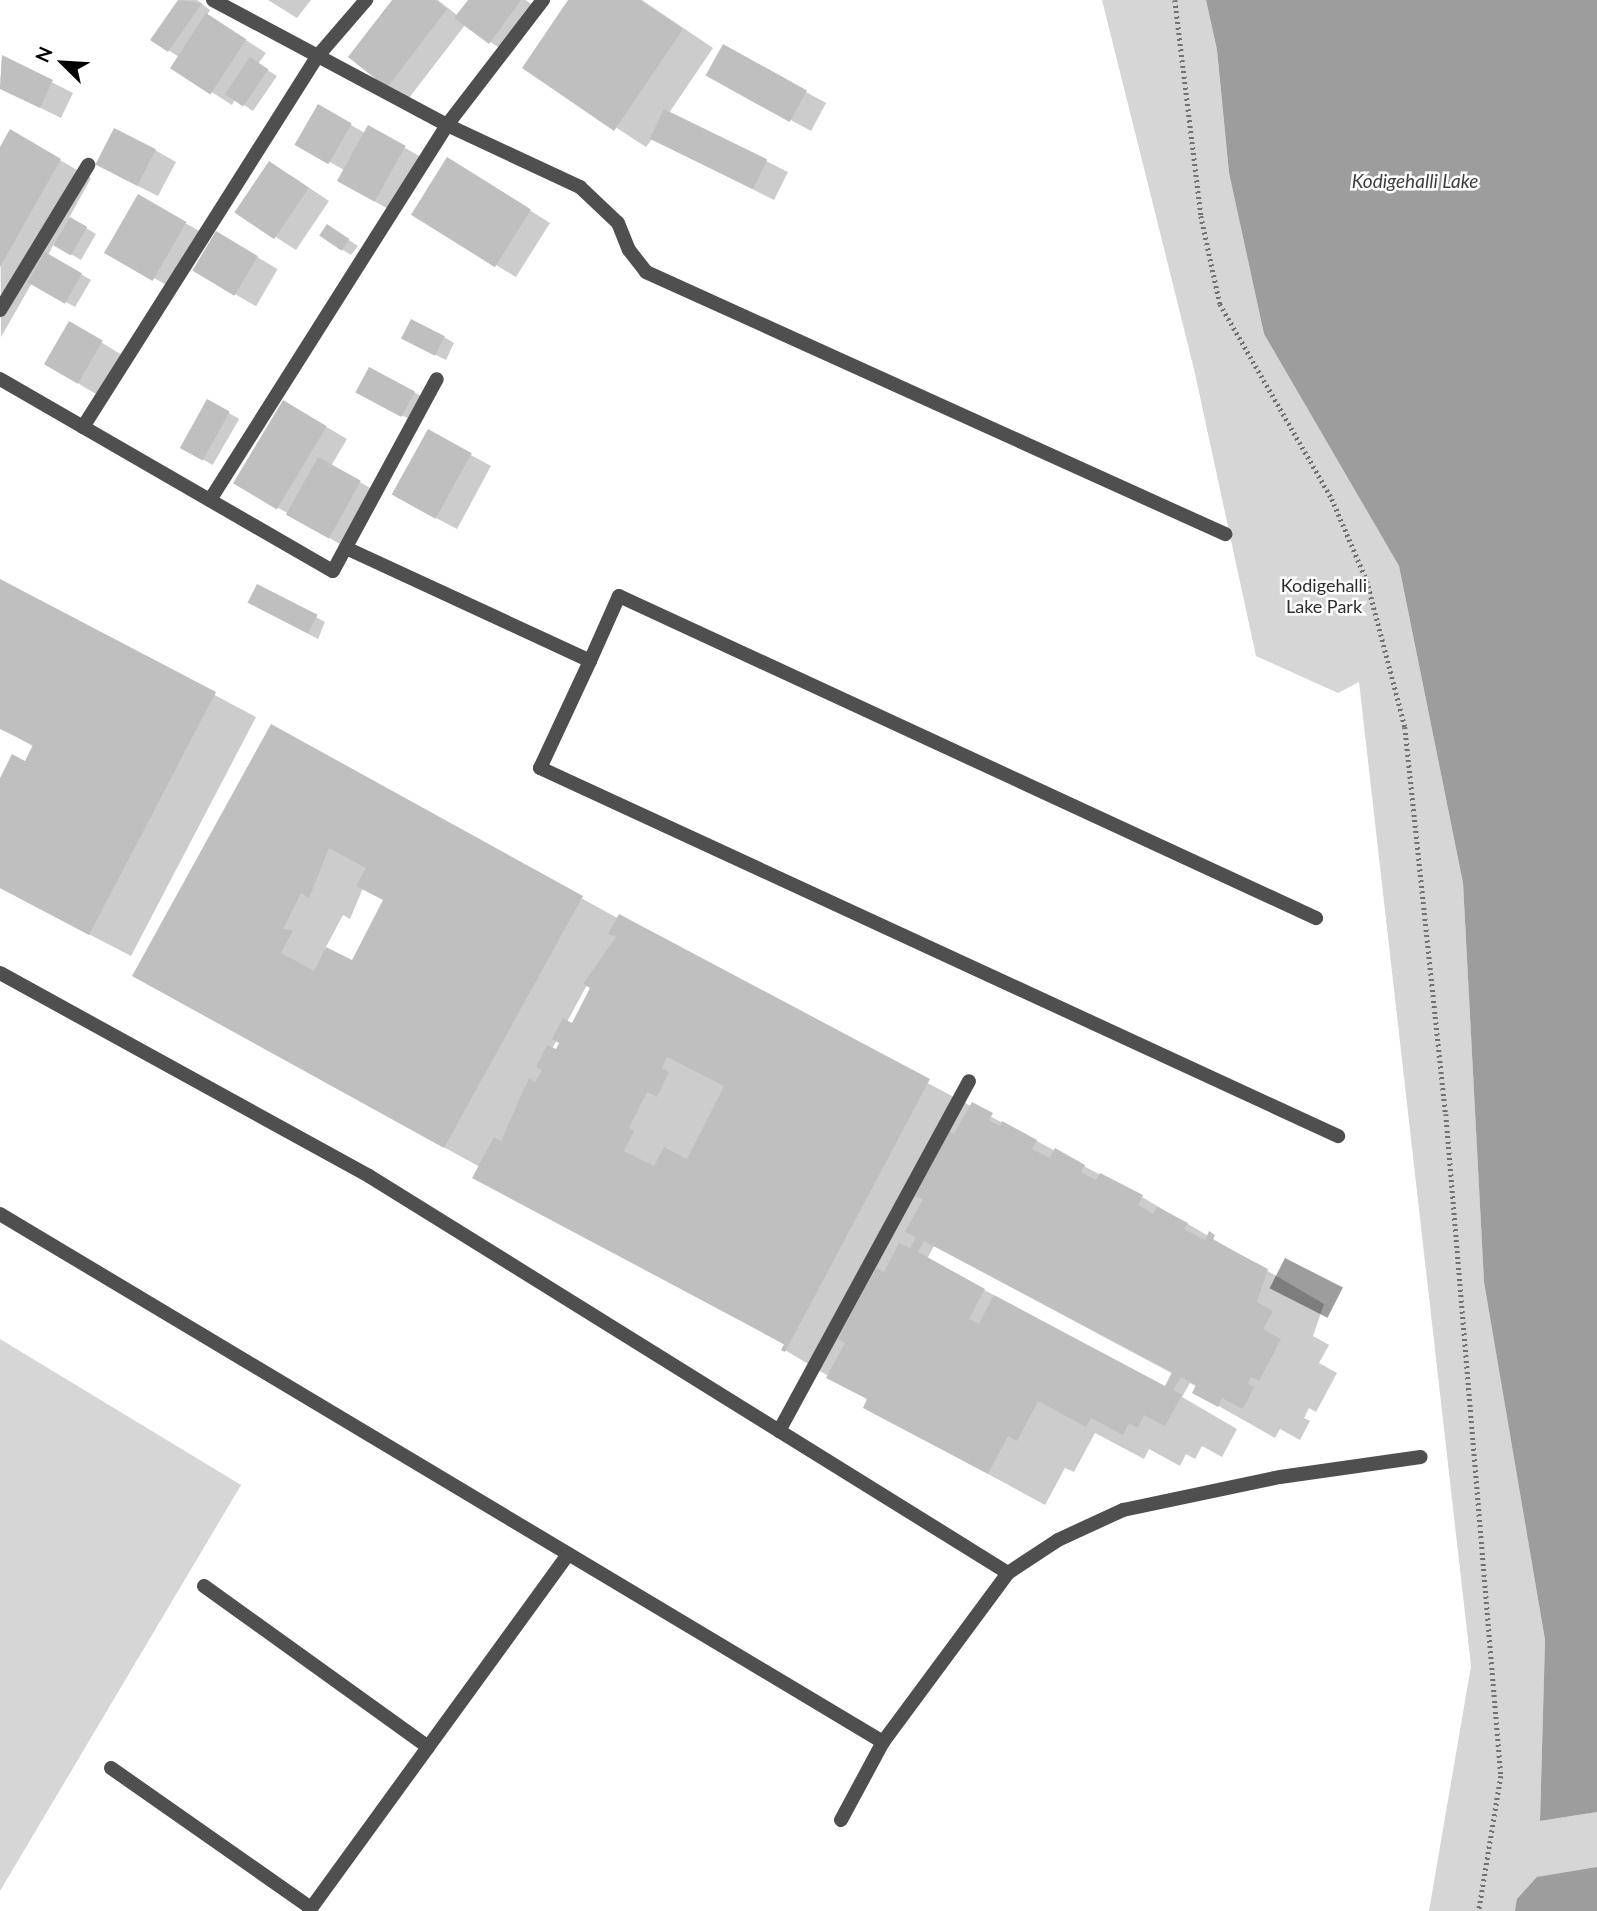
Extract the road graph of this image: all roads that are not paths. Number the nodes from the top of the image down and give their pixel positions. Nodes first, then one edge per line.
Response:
1 (213, 0) edge
2 (366, 0) edge
3 (543, 0) edge
4 (316, 58) junction
5 (447, 125) junction
6 (88, 165) dead end
7 (0, 310) edge
8 (0, 379) edge
9 (437, 379) dead end
10 (83, 427) junction
11 (210, 500) junction
12 (1225, 534) dead end
13 (346, 548) junction
14 (590, 661) junction
15 (1316, 918) dead end
16 (0, 973) edge
17 (970, 1081) dead end
18 (1338, 1136) dead end
19 (0, 1214) edge
20 (779, 1431) junction
21 (1421, 1457) dead end
22 (568, 1554) junction
23 (1008, 1573) junction
24 (204, 1587) dead end
25 (883, 1742) junction
26 (428, 1747) junction
27 (111, 1768) dead end
28 (841, 1820) dead end
29 (310, 1910) edge

1 - 4 street
2 - 4 street
3 - 5 street
4 - 5 street
4 - 10 street
5 - 11 street
5 - 12 street
6 - 7 street
8 - 10 street
9 - 13 street
10 - 11 street
11 - 13 street
13 - 14 street
14 - 15 street
14 - 18 street
16 - 20 street
17 - 20 street
19 - 22 street
20 - 23 street
21 - 23 street
22 - 25 street
22 - 26 street
23 - 25 street
24 - 26 street
25 - 28 street
26 - 29 street
27 - 29 street

